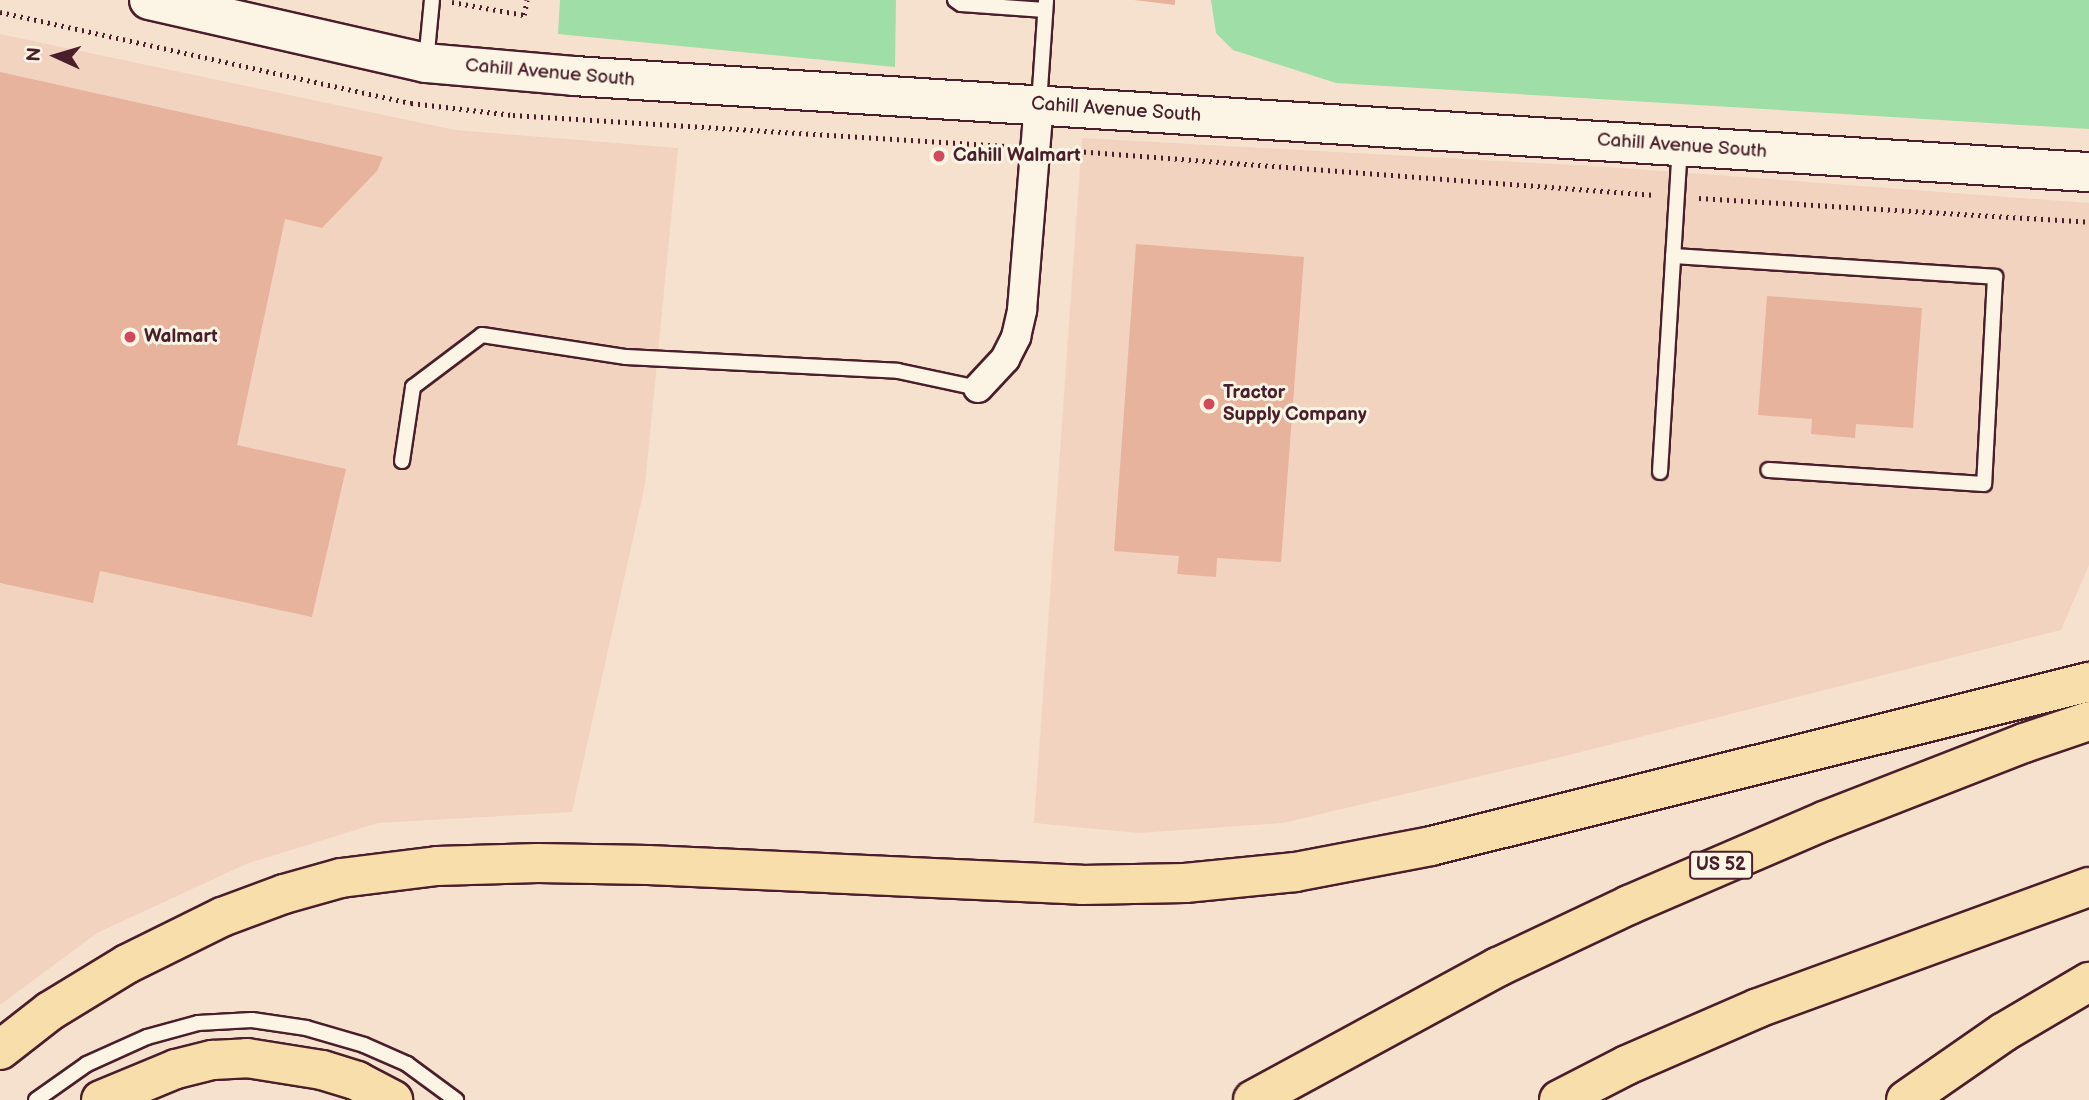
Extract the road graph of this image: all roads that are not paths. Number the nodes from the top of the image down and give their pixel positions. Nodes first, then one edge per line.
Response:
1 (149, 0) edge
2 (432, 0) edge
3 (955, 0) edge
4 (1045, 5) edge
5 (426, 63) junction
6 (1039, 105) junction
7 (1680, 146) junction
8 (2089, 172) edge
9 (1673, 256) junction
10 (978, 388) joint
11 (402, 461) dead end
12 (1768, 470) dead end
13 (1660, 472) dead end
14 (2089, 682) edge
15 (2089, 721) edge
16 (2089, 887) edge
17 (2089, 982) edge
18 (0, 1051) edge
19 (36, 1100) edge
20 (100, 1100) edge
21 (393, 1100) edge
22 (456, 1100) edge
23 (1253, 1100) edge
24 (1559, 1100) edge
25 (1906, 1100) edge

1 - 5 street, Cahill Avenue South
2 - 5 lane
3 - 4 lane
4 - 6 lane
5 - 6 street, Cahill Avenue South
6 - 7 street, Cahill Avenue South
6 - 10 street
7 - 8 street, Cahill Avenue South
7 - 9 lane
9 - 12 lane
9 - 13 lane
10 - 11 lane
14 - 18 highway
15 - 23 highway, US 52
16 - 24 highway
17 - 25 highway
19 - 22 lane
20 - 21 highway

